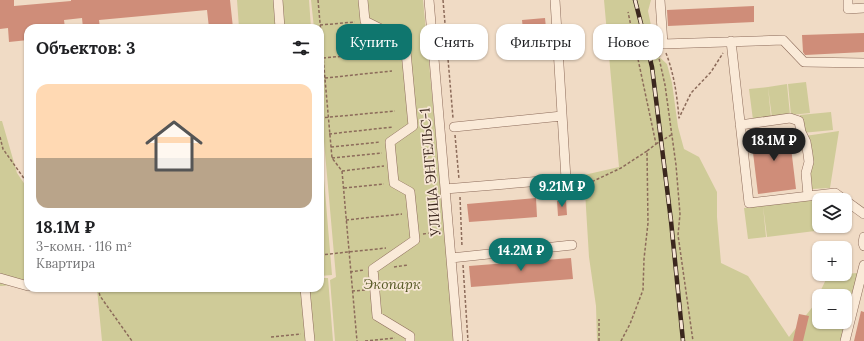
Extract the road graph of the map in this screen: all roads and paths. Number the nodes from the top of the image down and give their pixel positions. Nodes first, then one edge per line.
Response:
1 (278, 0) edge
2 (318, 0) edge
3 (363, 0) edge
4 (429, 0) edge
5 (443, 0) edge
6 (555, 0) edge
7 (660, 0) edge
8 (848, 0) edge
9 (864, 8) edge
10 (628, 12) dead end
11 (365, 21) junction
12 (280, 24) edge
13 (320, 24) edge
14 (662, 24) edge
15 (324, 25) edge
16 (731, 41) junction
17 (663, 44) joint
18 (336, 57) edge
19 (324, 58) edge
20 (659, 60) edge
21 (864, 63) edge
22 (324, 68) edge
23 (392, 71) dead end
24 (325, 78) junction
25 (395, 111) dead end
26 (562, 116) junction
27 (328, 117) junction
28 (324, 118) edge
29 (740, 125) junction
30 (396, 127) dead end
31 (454, 127) junction
32 (329, 134) junction
33 (672, 135) junction
34 (0, 136) edge
35 (390, 142) junction
36 (656, 144) junction
37 (331, 147) junction
38 (647, 152) junction
39 (391, 153) junction
40 (332, 158) junction
41 (392, 165) junction
42 (342, 171) junction
43 (24, 178) edge
44 (394, 183) junction
45 (344, 188) junction
46 (459, 188) junction
47 (445, 189) junction
48 (808, 195) junction
49 (567, 198) dead end
50 (403, 214) dead end
51 (864, 214) edge
52 (346, 220) junction
53 (449, 231) junction
54 (414, 235) junction
55 (864, 237) edge
56 (406, 246) junction
57 (572, 246) dead end
58 (864, 246) edge
59 (349, 252) junction
60 (324, 255) edge
61 (463, 256) junction
62 (451, 258) junction
63 (864, 265) edge
64 (0, 278) edge
65 (24, 285) edge
66 (99, 292) edge
67 (305, 292) edge
68 (599, 319) dead end
69 (271, 337) dead end
70 (310, 337) edge
71 (410, 339) edge
72 (132, 341) edge
73 (357, 341) edge
74 (365, 341) edge
75 (458, 341) edge
76 (468, 341) edge
77 (599, 341) edge
78 (621, 341) edge
79 (692, 341) edge
80 (845, 341) edge

1 - 12 street
2 - 13 path
3 - 11 street
4 - 47 street, УЛИЦА ЭНГЕЛЬС-1
5 - 31 path
6 - 26 street
7 - 14 street
8 - 9 street
10 - 36 path
11 - 15 path
11 - 35 street
16 - 17 street
16 - 17 path
16 - 21 street
16 - 29 street
18 - 19 path
20 - 33 path
22 - 24 path
23 - 24 path
24 - 27 path
25 - 27 path
26 - 31 street
26 - 46 street
27 - 28 path
27 - 32 path
29 - 48 street
29 - 48 street
30 - 32 path
31 - 46 path
32 - 37 path
33 - 36 path
33 - 79 path
34 - 43 path
35 - 37 path
35 - 39 street
36 - 38 path
37 - 40 path
38 - 49 path
38 - 78 path
39 - 40 path
39 - 41 street
40 - 42 path
41 - 42 path
41 - 44 street
42 - 45 path
44 - 45 path
44 - 54 street
45 - 52 path
46 - 47 street
46 - 61 path
47 - 53 street, УЛИЦА ЭНГЕЛЬС-1
48 - 51 street
50 - 52 path
52 - 59 path
53 - 54 path
53 - 62 street, УЛИЦА ЭНГЕЛЬС-1
54 - 56 street
55 - 58 street
56 - 59 path
56 - 71 street
57 - 61 street
59 - 60 path
59 - 73 path
61 - 62 street
61 - 76 path
62 - 75 street, УЛИЦА ЭНГЕЛЬС-1
63 - 80 street
64 - 65 street
66 - 72 path
67 - 70 street
68 - 77 path
69 - 70 path
71 - 74 path

